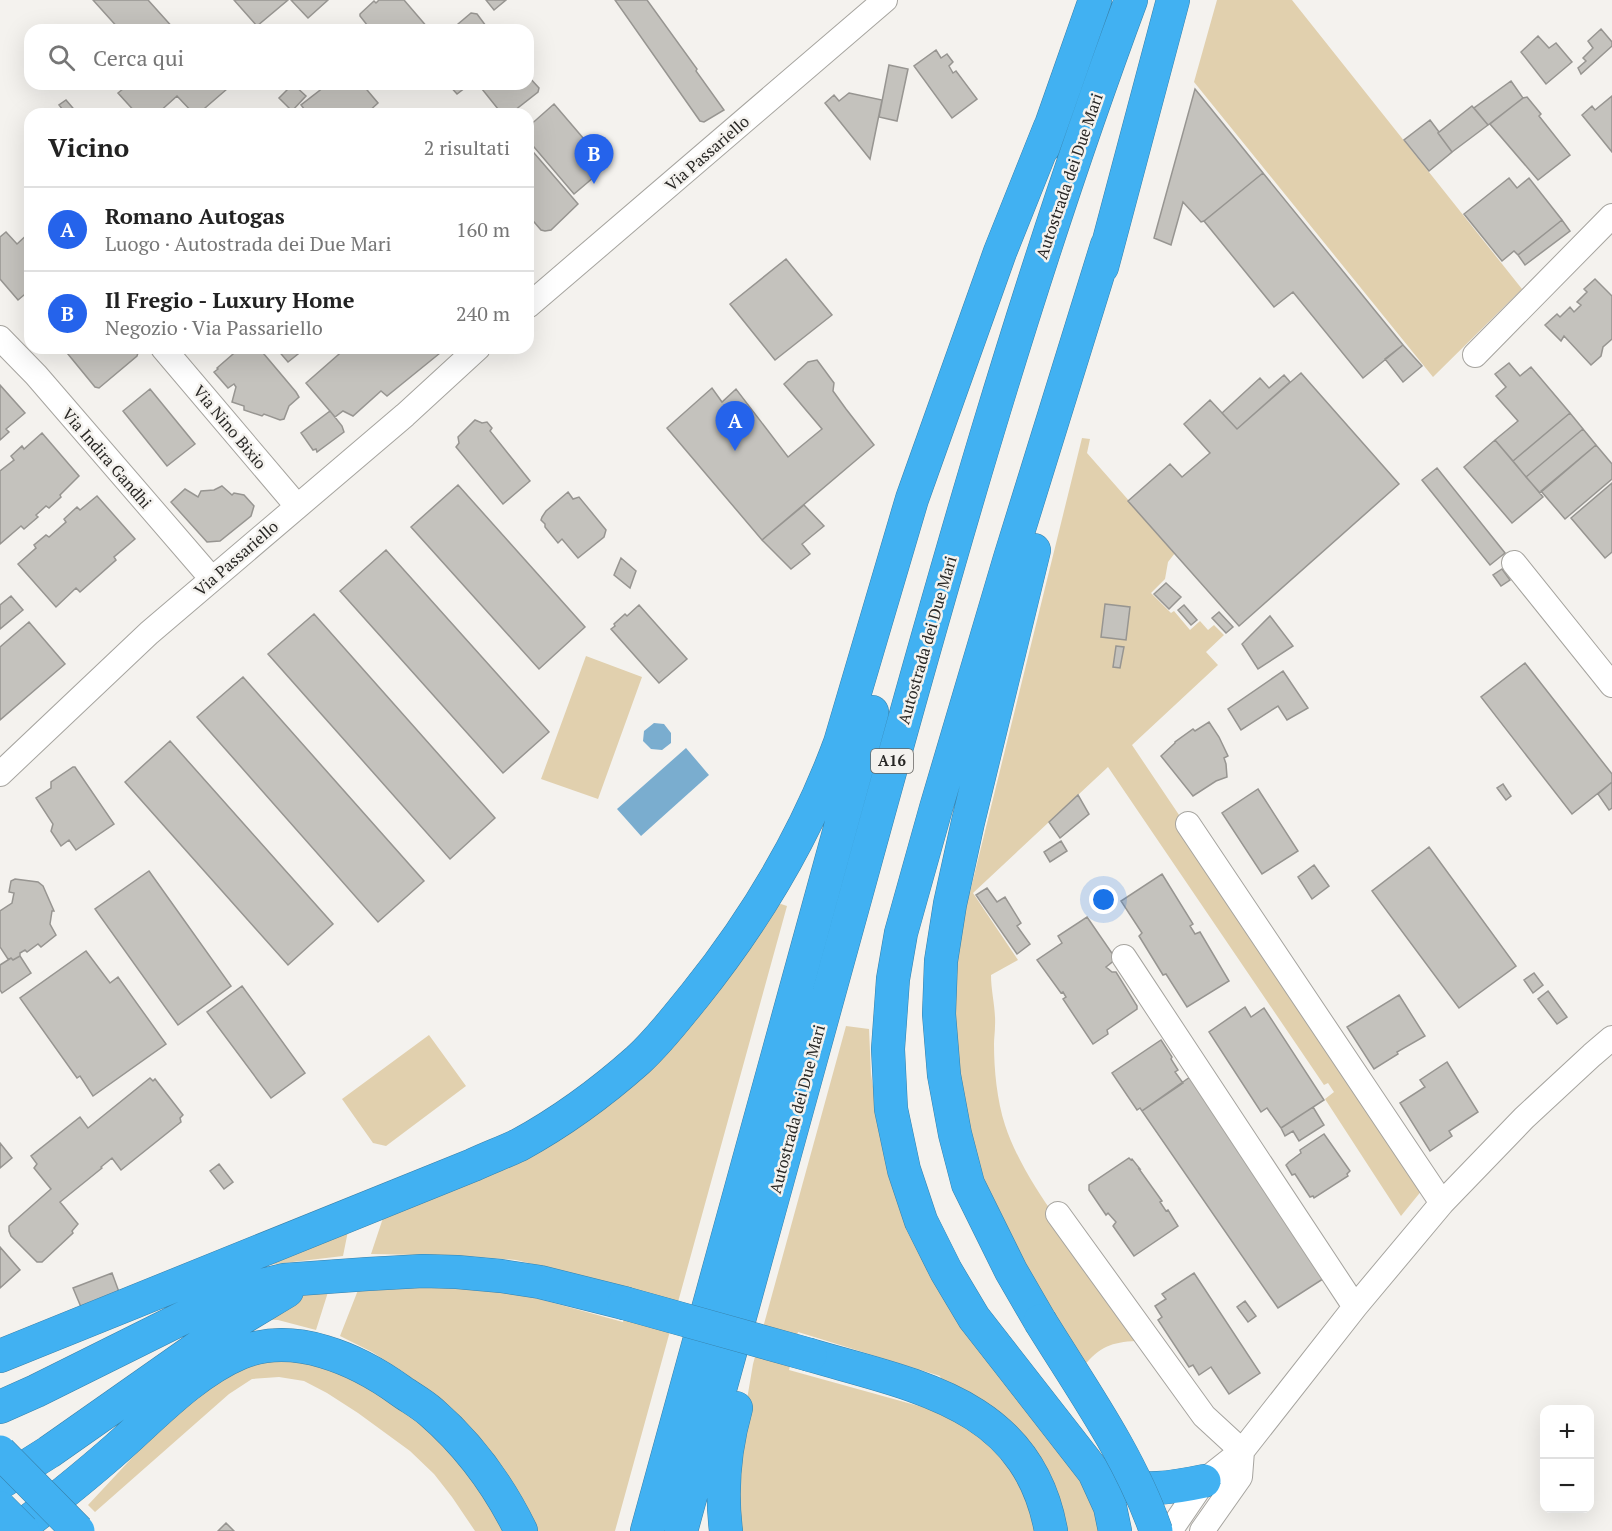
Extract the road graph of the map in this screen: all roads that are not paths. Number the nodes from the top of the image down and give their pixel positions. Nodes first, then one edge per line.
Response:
1 (885, 0) edge
2 (1095, 0) edge
3 (1131, 0) edge
4 (1173, 0) edge
5 (1050, 127) junction
6 (1612, 216) edge
7 (1107, 245) junction
8 (534, 301) edge
9 (0, 338) edge
10 (168, 354) edge
11 (471, 354) edge
12 (1475, 355) dead end
13 (297, 506) junction
14 (1514, 563) dead end
15 (212, 579) junction
16 (926, 642) junction
17 (1612, 686) edge
18 (0, 774) edge
19 (1188, 824) dead end
20 (1124, 957) dead end
21 (1612, 1038) edge
22 (1442, 1203) junction
23 (1058, 1214) dead end
24 (316, 1278) junction
25 (1355, 1307) junction
26 (0, 1356) edge
27 (0, 1407) edge
28 (1242, 1451) junction
29 (0, 1452) edge
30 (1094, 1472) junction
31 (1204, 1481) junction
32 (0, 1483) edge
33 (0, 1508) edge
34 (16, 1531) edge
35 (23, 1531) edge
36 (78, 1531) edge
37 (521, 1531) edge
38 (647, 1531) edge
39 (681, 1531) edge
40 (726, 1531) edge
41 (1051, 1531) edge
42 (1115, 1531) edge
43 (1156, 1531) edge
44 (1170, 1531) edge
45 (1202, 1531) edge

1 - 8 street, Via Passariello
2 - 5 highway, Autostrada dei Due Mari / A16
3 - 16 highway, Autostrada dei Due Mari / A16
4 - 7 highway
5 - 26 highway
5 - 38 highway, Autostrada dei Due Mari / A16
6 - 12 street
7 - 30 highway
7 - 43 highway, bridge
9 - 15 street, Via Indira Gandhi
10 - 13 street, Via Nino Bixio
11 - 13 street, Via Passariello
13 - 15 street, Via Passariello
14 - 17 street
15 - 18 street, Via Passariello
16 - 39 highway, Autostrada dei Due Mari / A16
16 - 40 highway
19 - 22 street
20 - 25 street
21 - 22 street
22 - 25 street
23 - 28 street
24 - 27 highway
24 - 32 highway
24 - 41 highway, bridge
25 - 28 street
28 - 31 street
28 - 45 street
29 - 36 highway, bridge
30 - 31 highway
30 - 42 highway
31 - 44 street
33 - 35 highway, bridge
34 - 37 highway

